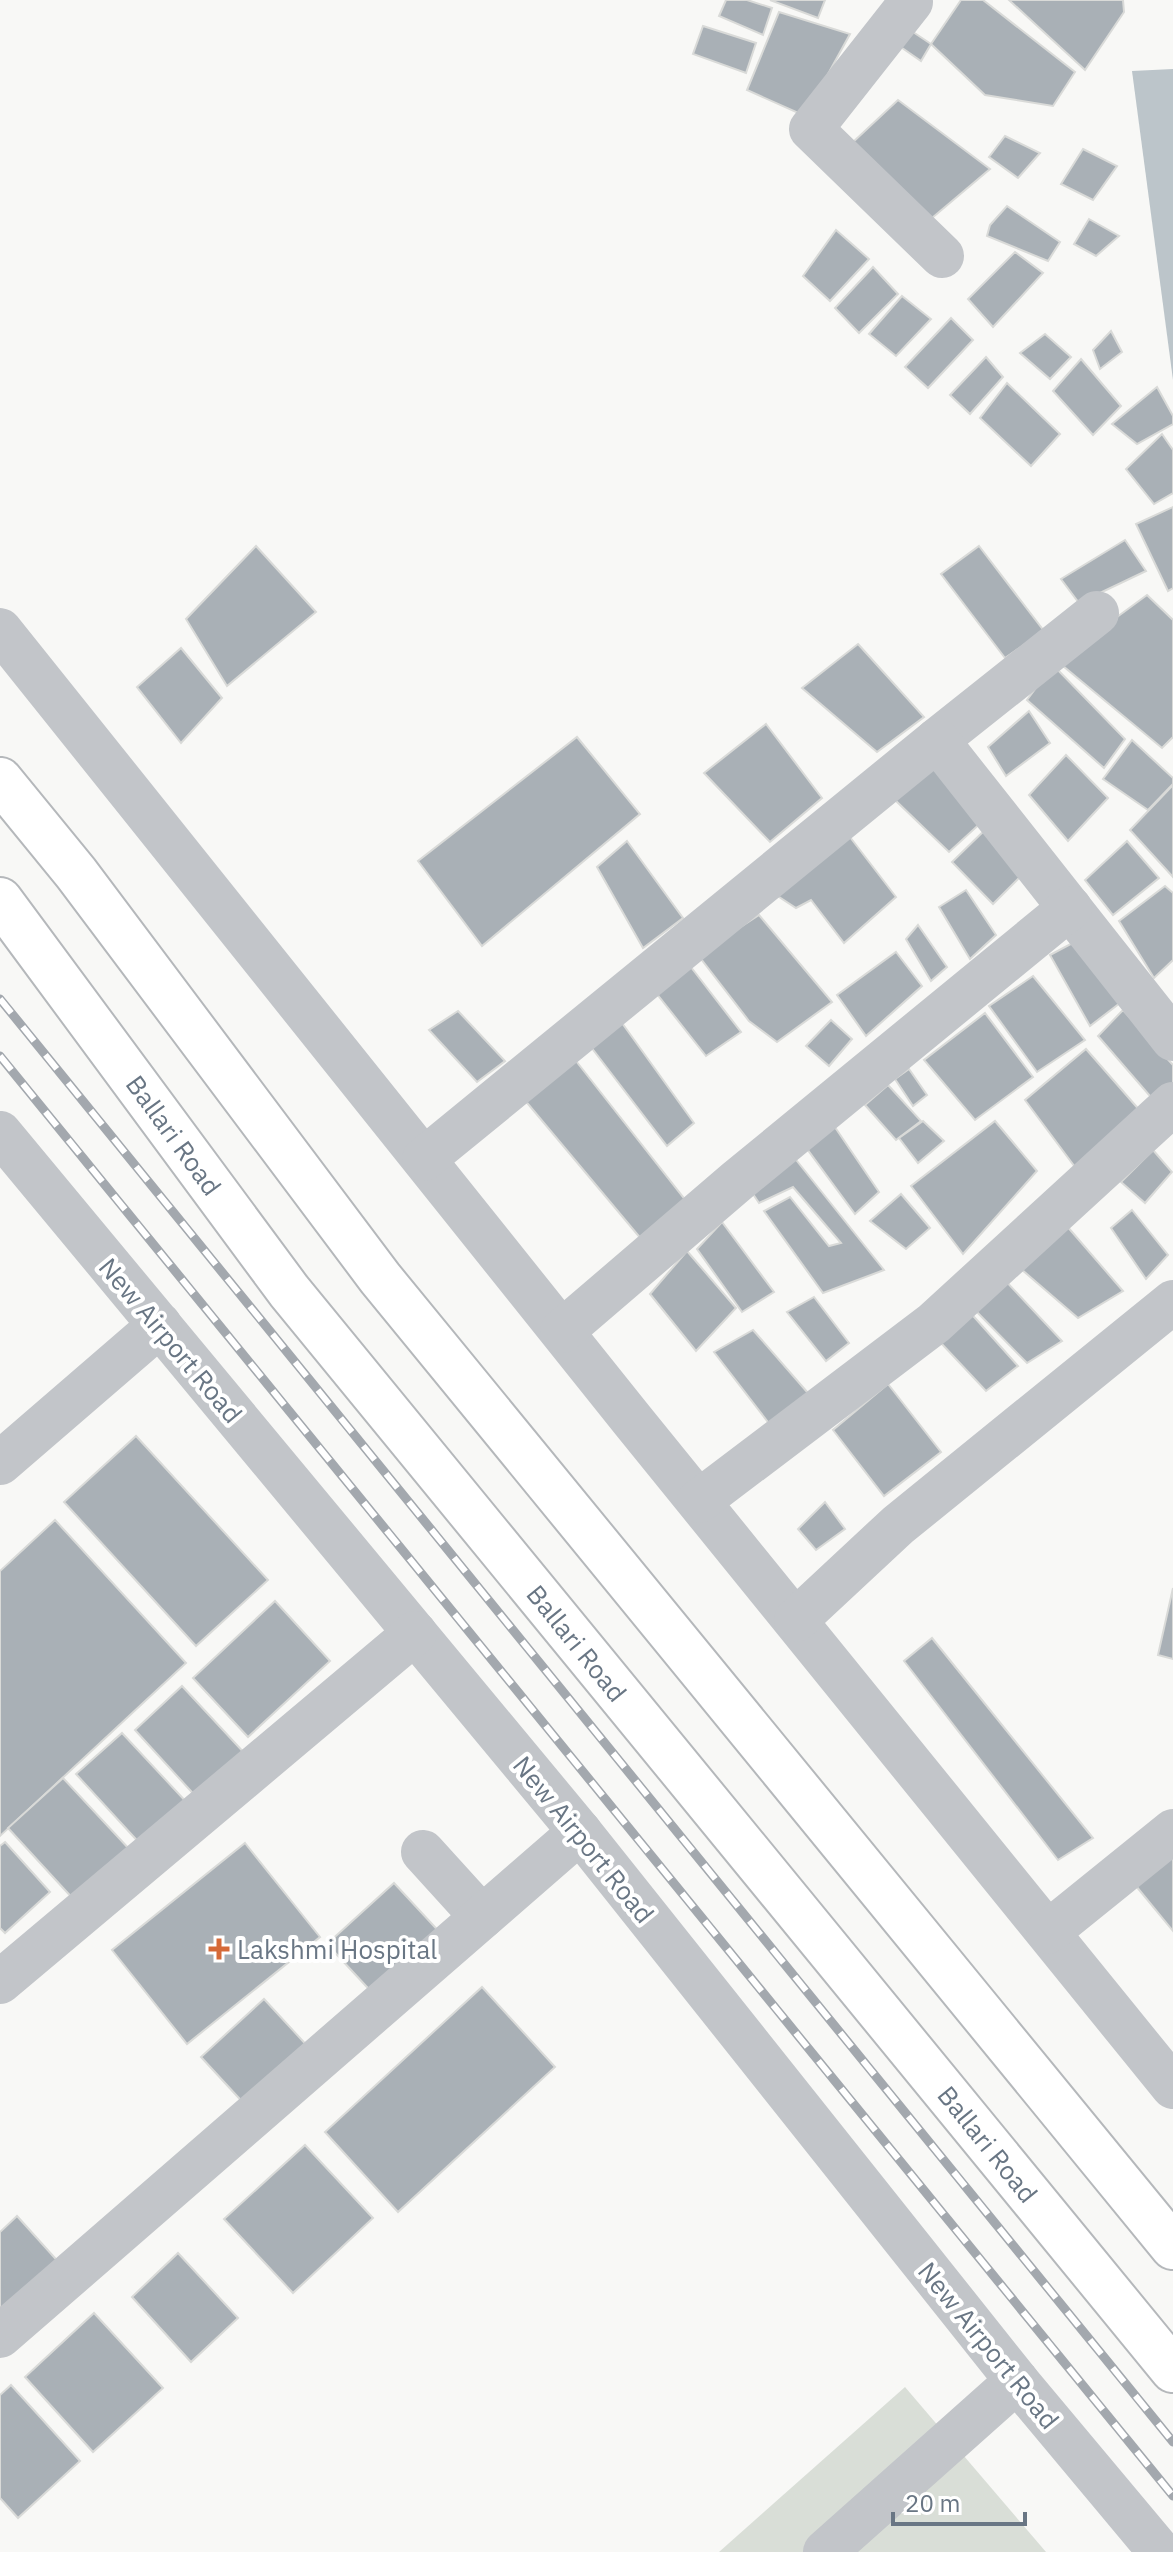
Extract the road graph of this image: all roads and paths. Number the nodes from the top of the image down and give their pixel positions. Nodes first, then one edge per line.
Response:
1 (919, 1) edge
2 (942, 256) dead end
3 (1097, 613) dead end
4 (0, 630) edge
5 (937, 740) junction
6 (0, 780) edge
7 (6, 908) edge
8 (1070, 908) junction
9 (1173, 1039) edge
10 (1173, 1104) edge
11 (0, 1133) edge
12 (424, 1159) junction
13 (1173, 1302) edge
14 (160, 1325) junction
15 (562, 1331) junction
16 (0, 1463) edge
17 (699, 1501) junction
18 (796, 1620) junction
19 (415, 1633) junction
20 (1173, 1831) edge
21 (580, 1832) junction
22 (423, 1852) dead end
23 (482, 1917) junction
24 (1048, 1932) junction
25 (0, 1982) edge
26 (1173, 2087) edge
27 (1173, 2247) edge
28 (0, 2336) edge
29 (1173, 2370) edge
30 (1017, 2381) junction
31 (825, 2552) edge
32 (1160, 2552) edge

1 - 2 street
3 - 5 street
4 - 12 street
5 - 8 street
5 - 12 street
6 - 27 highway
7 - 29 highway, Ballari Road
8 - 9 street
8 - 15 street
10 - 17 street
11 - 14 street, New Airport Road
12 - 15 street
13 - 18 street
14 - 16 street
14 - 19 street, New Airport Road
15 - 17 street
17 - 18 street
18 - 24 street
19 - 21 street, New Airport Road
19 - 25 street
20 - 24 street
21 - 23 street
21 - 30 street, New Airport Road
22 - 23 street
23 - 28 street
24 - 26 street
30 - 31 street
30 - 32 street, New Airport Road

